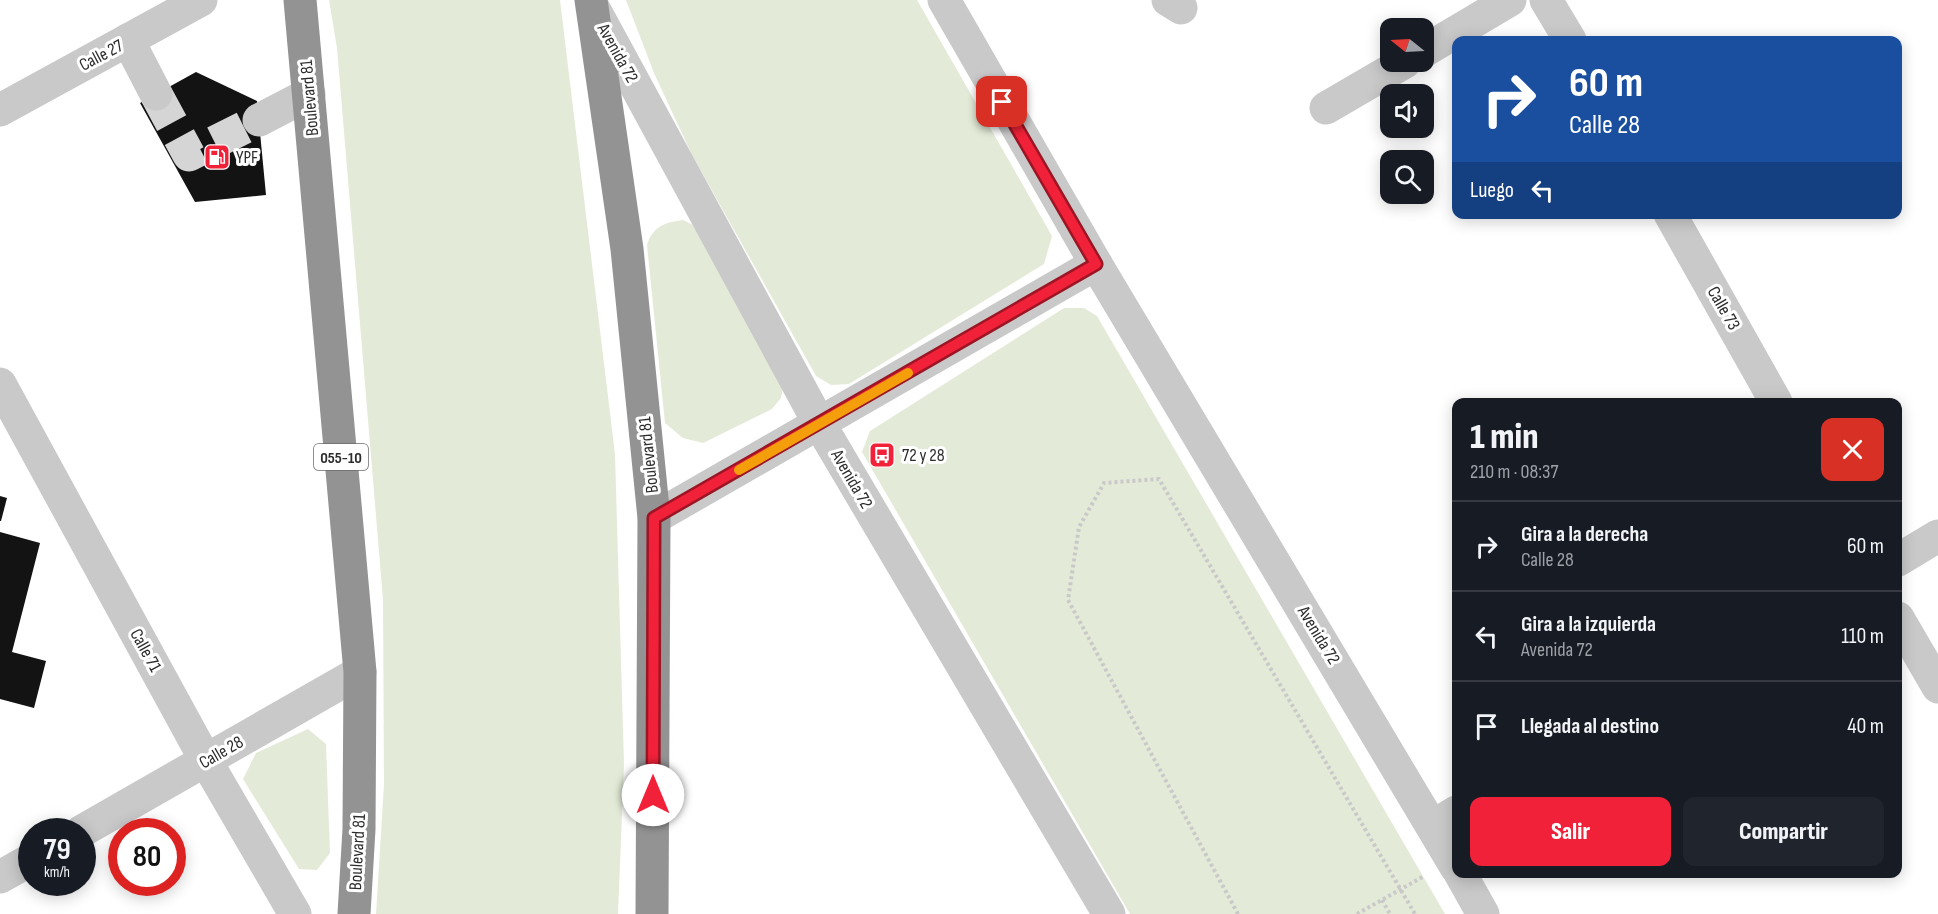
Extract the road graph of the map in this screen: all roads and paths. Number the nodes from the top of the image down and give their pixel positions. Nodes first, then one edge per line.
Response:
1 (201, 0) edge
2 (300, 0) edge
3 (944, 0) edge
4 (1510, 0) edge
5 (1546, 0) edge
6 (592, 3) edge
7 (1568, 36) edge
8 (128, 40) junction
9 (1434, 45) edge
10 (1388, 72) edge
11 (156, 94) tunnel mouth
12 (309, 94) junction
13 (1326, 108) dead end
14 (0, 110) edge
15 (259, 120) tunnel mouth
16 (1673, 219) edge
17 (1096, 264) junction
18 (0, 384) edge
19 (1774, 398) edge
20 (819, 423) junction
21 (654, 518) junction
22 (1938, 536) edge
23 (1902, 558) edge
24 (1902, 625) edge
25 (360, 672) junction
26 (1938, 687) edge
27 (206, 761) junction
28 (1445, 819) edge
29 (96, 823) edge
30 (1452, 850) edge
31 (18, 867) edge
32 (1452, 869) edge
33 (0, 877) edge
34 (1462, 878) edge
35 (1401, 889) junction
36 (1382, 900) junction
37 (295, 914) edge
38 (354, 914) edge
39 (652, 914) edge
40 (1108, 914) edge
41 (1238, 914) edge
42 (1357, 914) edge
43 (1390, 914) edge
44 (1415, 914) edge
45 (1483, 914) edge

1 - 8 street, Calle 27
2 - 12 highway, Boulevard 81 / 055-10
3 - 17 street, Avenida 72
4 - 9 street
5 - 7 street
6 - 20 street, Avenida 72
6 - 21 highway, Boulevard 81
8 - 11 street
8 - 14 street, Calle 27
10 - 13 street
12 - 15 street
12 - 25 highway, Boulevard 81 / 055-10
16 - 19 street, Calle 73
17 - 20 street
17 - 28 street, Avenida 72
18 - 27 street, Calle 71
20 - 21 street
20 - 40 street, Avenida 72
21 - 39 highway, Boulevard 81
22 - 23 street
24 - 26 street
25 - 27 street, Calle 28
25 - 38 highway, Boulevard 81 / 055-10
27 - 29 street, Calle 28
27 - 37 street, Calle 71
28 - 30 street, Avenida 72
31 - 33 street
32 - 35 path
34 - 45 street, Avenida 72
35 - 36 path
35 - 41 path
35 - 44 path
36 - 42 path
36 - 43 path

